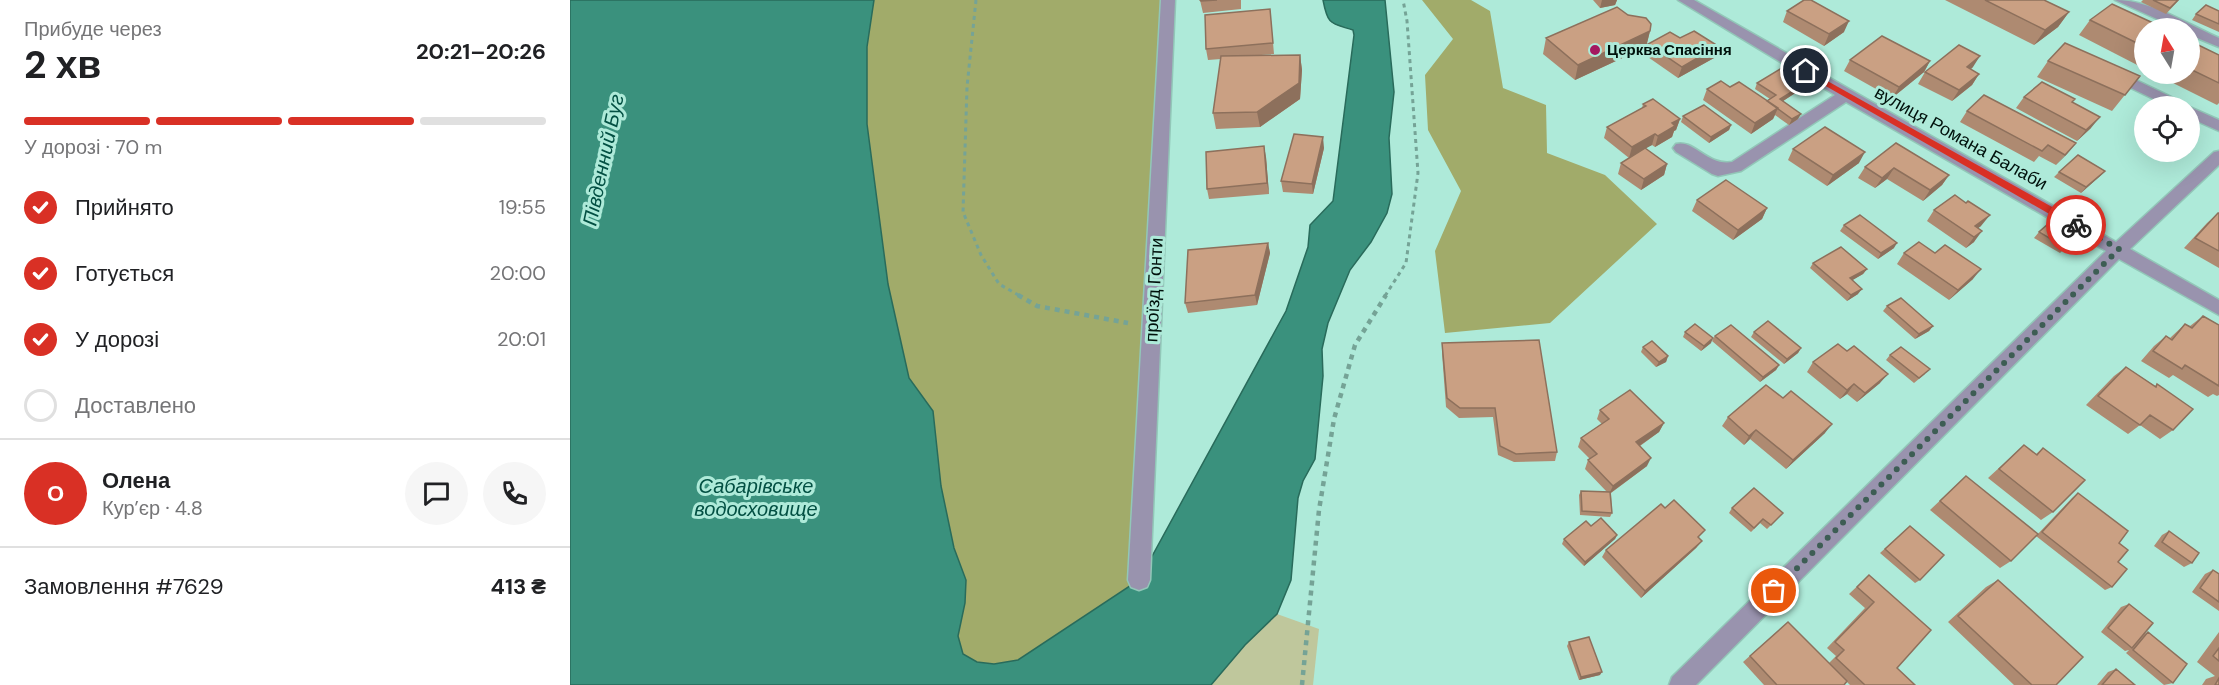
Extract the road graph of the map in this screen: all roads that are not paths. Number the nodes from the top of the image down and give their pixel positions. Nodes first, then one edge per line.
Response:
1 (1168, 0) edge
2 (1685, 0) edge
3 (2121, 0) edge
4 (2163, 18) edge
5 (2200, 34) edge
6 (2219, 43) edge
7 (2095, 65) edge
8 (1846, 95) junction
9 (2159, 96) edge
10 (2200, 117) edge
11 (2219, 126) edge
12 (1681, 148) dead end
13 (2219, 156) edge
14 (2119, 249) junction
15 (2219, 308) edge
16 (1139, 580) dead end
17 (1680, 685) edge

1 - 16 street, проїзд Гонти
2 - 8 street, вулиця Романа Балаби
3 - 4 street
5 - 6 street
7 - 9 street
8 - 12 street
8 - 14 street, вулиця Романа Балаби
10 - 11 street
13 - 14 street
14 - 15 street, вулиця Романа Балаби
14 - 17 street

